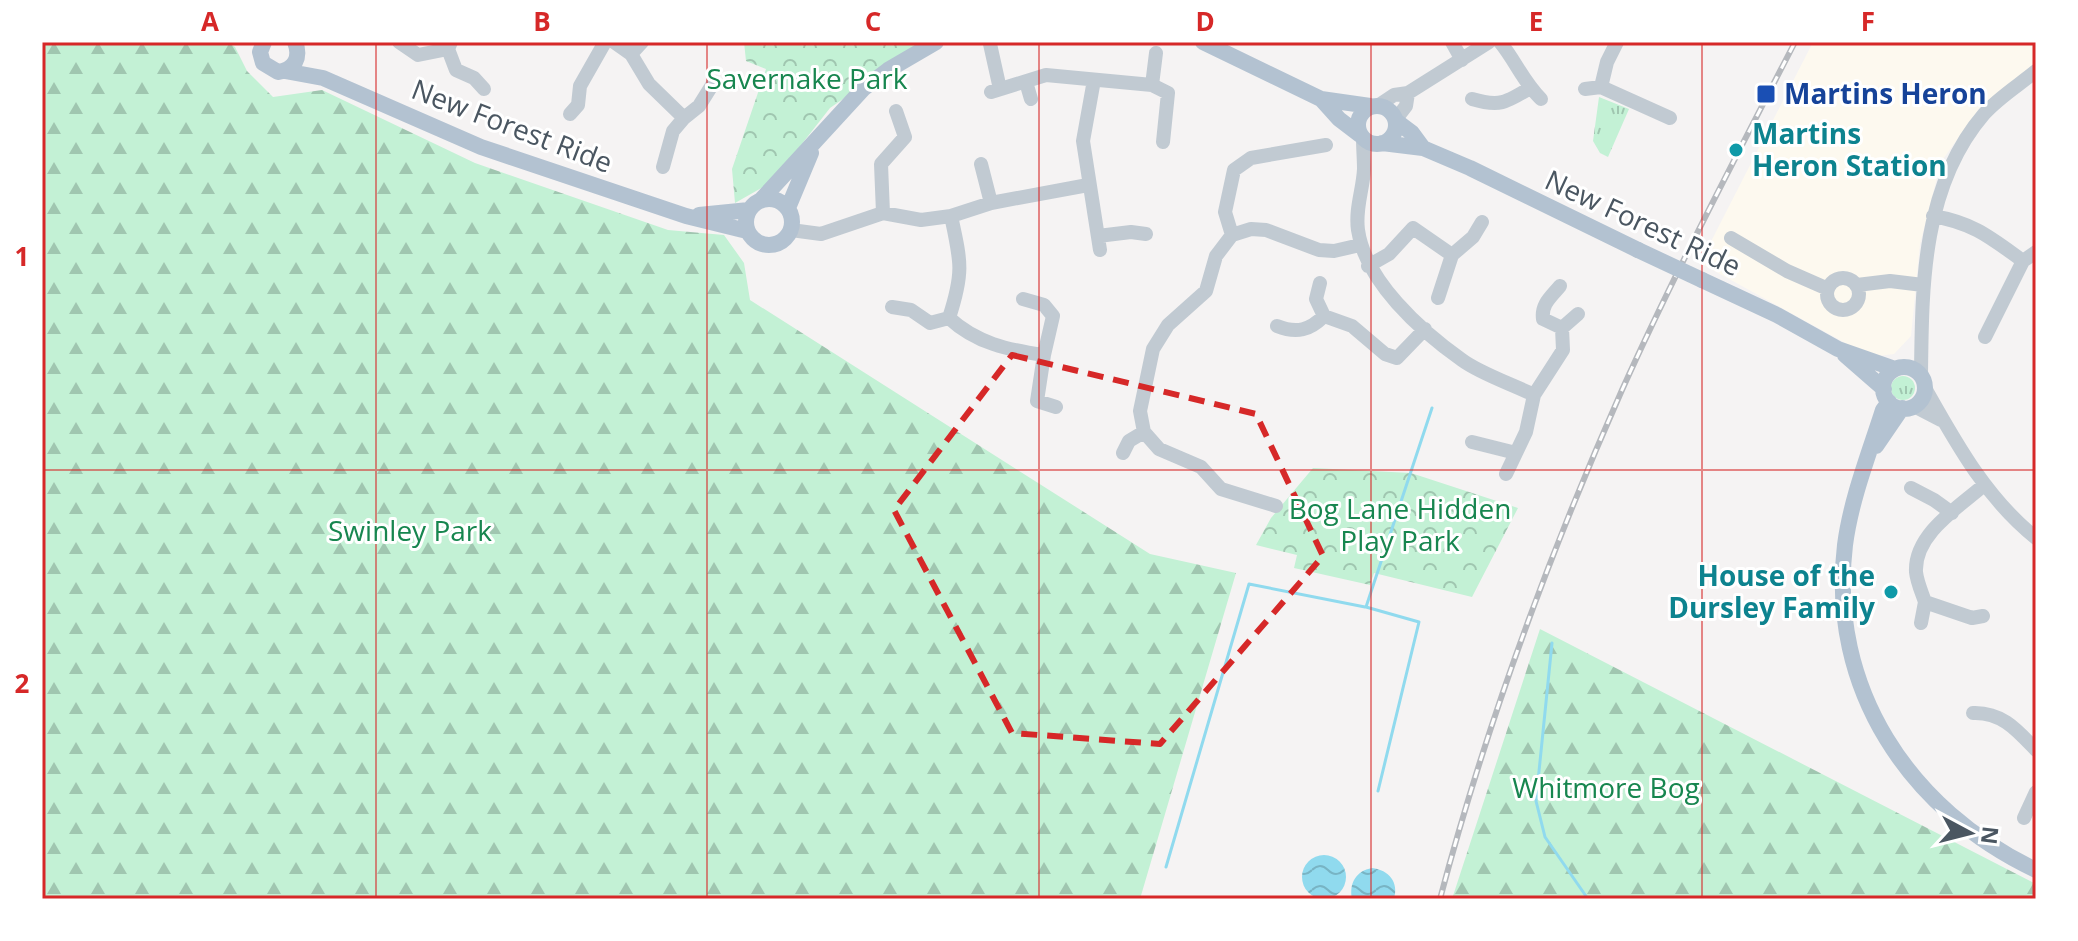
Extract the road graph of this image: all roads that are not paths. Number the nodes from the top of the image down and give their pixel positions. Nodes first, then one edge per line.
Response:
1 (249, 42) edge
2 (399, 42) edge
3 (605, 42) edge
4 (614, 42) edge
5 (642, 42) edge
6 (936, 42) edge
7 (1203, 42) edge
8 (1452, 42) edge
9 (1489, 42) edge
10 (1500, 42) edge
11 (1617, 42) edge
12 (296, 43) edge
13 (990, 44) edge
14 (449, 46) edge
15 (262, 50) edge
16 (1156, 53) dead end
17 (631, 54) junction
18 (1462, 60) junction
19 (285, 71) junction
20 (2036, 71) edge
21 (323, 78) junction
22 (1094, 80) junction
23 (714, 82) dead end
24 (1026, 82) junction
25 (1152, 85) junction
26 (1601, 87) junction
27 (484, 89) dead end
28 (1585, 89) dead end
29 (1408, 93) junction
30 (1031, 99) dead end
31 (1321, 99) junction
32 (1472, 99) dead end
33 (1375, 106) junction
34 (896, 111) dead end
35 (570, 114) dead end
36 (684, 118) junction
37 (1670, 118) dead end
38 (1396, 120) junction
39 (819, 137) junction
40 (1371, 140) junction
41 (1163, 142) dead end
42 (1326, 145) dead end
43 (1423, 148) junction
44 (981, 164) dead end
45 (663, 167) dead end
46 (1088, 185) junction
47 (991, 203) junction
48 (755, 205) junction
49 (788, 208) junction
50 (883, 213) junction
51 (686, 216) junction
52 (951, 216) junction
53 (1933, 216) junction
54 (1482, 222) dead end
55 (791, 230) junction
56 (747, 231) junction
57 (1146, 234) dead end
58 (1232, 235) junction
59 (1731, 238) dead end
60 (1360, 245) junction
61 (2036, 252) edge
62 (1452, 255) junction
63 (2023, 261) junction
64 (1368, 266) junction
65 (1320, 283) dead end
66 (1857, 285) junction
67 (1923, 285) junction
68 (1560, 286) dead end
69 (1828, 289) junction
70 (1438, 298) dead end
71 (1023, 299) dead end
72 (892, 307) dead end
73 (1578, 314) dead end
74 (1324, 316) junction
75 (949, 318) junction
76 (1277, 326) dead end
77 (1562, 328) junction
78 (1425, 329) junction
79 (1985, 337) dead end
80 (1838, 349) junction
81 (1044, 355) junction
82 (1912, 375) junction
83 (1534, 395) junction
84 (1897, 401) junction
85 (1056, 407) dead end
86 (1944, 422) junction
87 (1144, 432) junction
88 (1472, 442) dead end
89 (1123, 453) dead end
90 (1516, 453) junction
91 (1506, 474) dead end
92 (1984, 485) junction
93 (1911, 488) dead end
94 (1276, 506) dead end
95 (1952, 513) junction
96 (2036, 538) edge
97 (1925, 602) junction
98 (1983, 616) dead end
99 (1921, 623) dead end
100 (1973, 713) dead end
101 (2036, 750) edge
102 (2036, 792) edge
103 (2024, 818) dead end
104 (2036, 870) edge

1 - 15 main road, New Forest Ride
2 - 14 street
3 - 35 street
4 - 17 street
5 - 17 street
6 - 39 main road
7 - 31 main road
8 - 18 street
9 - 18 street
10 - 32 street
11 - 26 street
12 - 19 main road, New Forest Ride
12 - 21 main road, New Forest Ride
13 - 24 street
14 - 27 street
15 - 19 main road, New Forest Ride
16 - 25 street
17 - 36 street
18 - 29 street
19 - 21 main road, New Forest Ride
20 - 53 street
21 - 51 main road, New Forest Ride
22 - 24 street
22 - 25 street
22 - 46 street
23 - 36 street
24 - 30 street
25 - 41 street
26 - 28 street
26 - 37 street
29 - 33 street
29 - 38 street
31 - 33 main road
31 - 40 main road
33 - 38 main road, New Forest Ride
33 - 40 main road
34 - 50 street
36 - 45 street
38 - 40 main road
38 - 43 main road, New Forest Ride
39 - 48 main road
39 - 49 main road
40 - 43 main road, New Forest Ride
40 - 60 street
42 - 58 street
43 - 80 main road, New Forest Ride, bridge
44 - 47 street
46 - 47 street
46 - 57 street
47 - 52 street
48 - 49 main road, New Forest Ride
48 - 51 main road, New Forest Ride
48 - 56 main road
49 - 55 main road
50 - 52 street
50 - 55 street
51 - 56 main road, New Forest Ride
52 - 75 street
53 - 63 street
53 - 67 street
54 - 62 street
55 - 56 main road, New Forest Ride
58 - 60 street
58 - 87 street
59 - 69 street
60 - 64 street
61 - 63 street
62 - 64 street
62 - 70 street
63 - 79 street
64 - 78 street
65 - 74 street
66 - 67 street
66 - 69 street
66 - 69 street
67 - 82 street
68 - 77 street
71 - 81 street
72 - 75 street
73 - 77 street
74 - 76 street
74 - 78 street
75 - 81 street
77 - 83 street
78 - 83 street
80 - 82 main road, New Forest Ride
80 - 84 main road, New Forest Ride
81 - 85 street
82 - 84 main road
82 - 84 main road
82 - 86 street
83 - 90 street
84 - 86 street
84 - 104 main road
86 - 92 street
87 - 89 street
87 - 94 street
88 - 90 street
90 - 91 street
92 - 95 street
92 - 96 street
93 - 95 street
95 - 97 street
97 - 98 street
97 - 99 street
100 - 101 street
102 - 103 street

